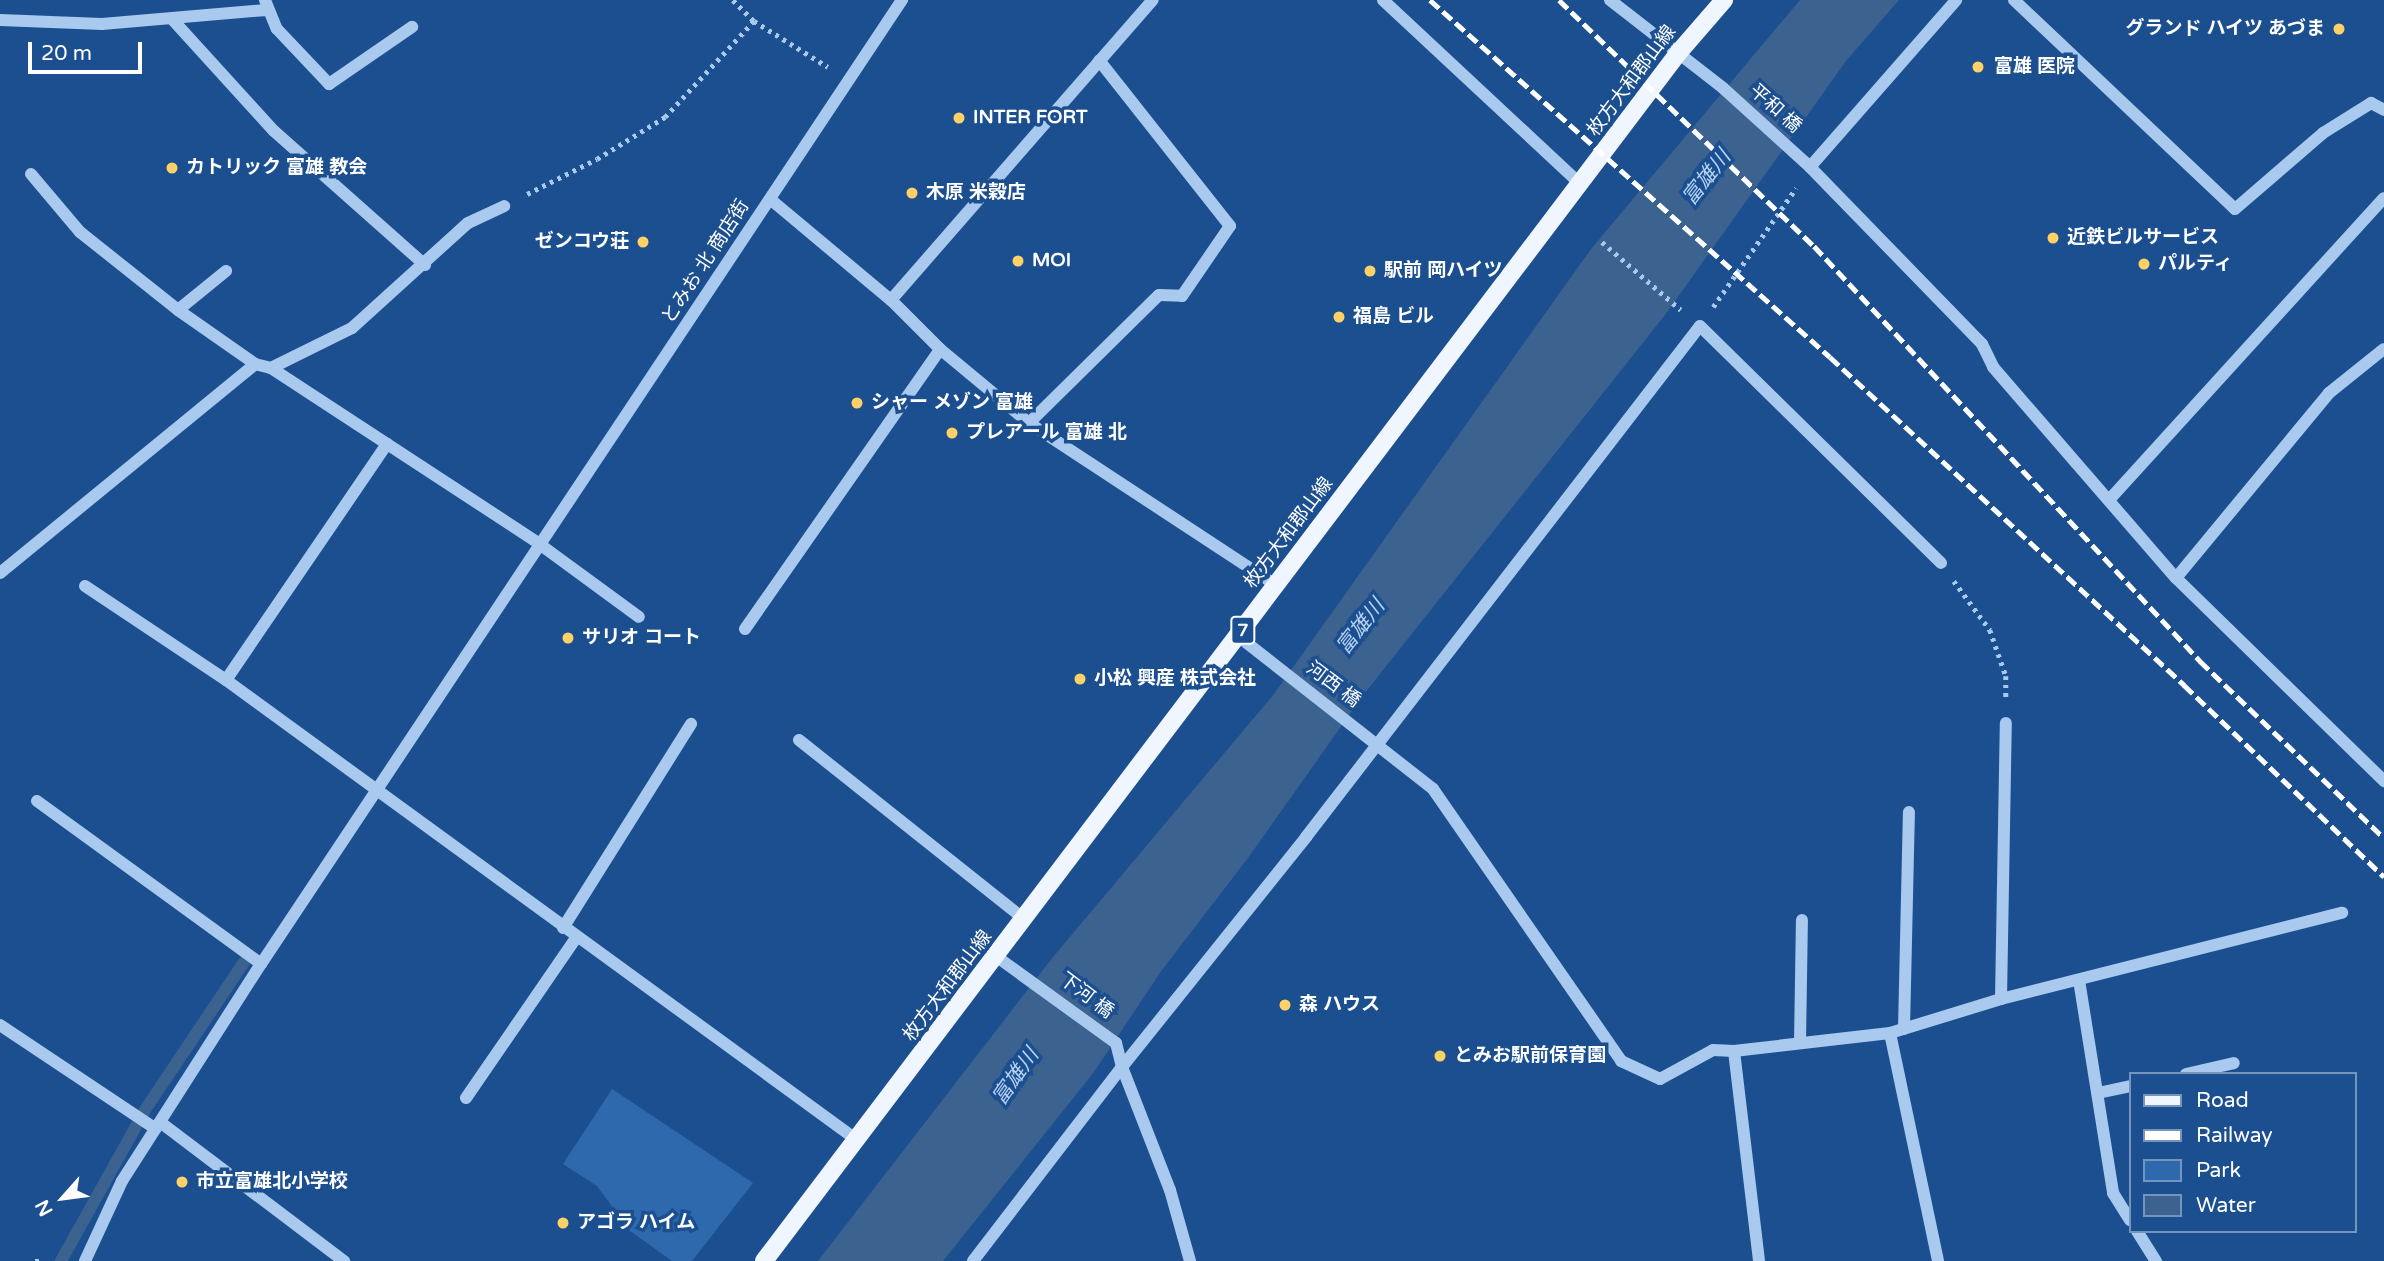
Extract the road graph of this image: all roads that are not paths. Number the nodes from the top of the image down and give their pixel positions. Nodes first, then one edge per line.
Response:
1 (902, 0) edge
2 (1153, 0) edge
3 (1383, 0) edge
4 (1610, 0) edge
5 (1724, 0) edge
6 (1956, 0) edge
7 (2014, 0) edge
8 (266, 5) edge
9 (172, 19) junction
10 (0, 20) edge
11 (412, 27) dead end
12 (1679, 52) junction
13 (1099, 60) junction
14 (2384, 110) edge
15 (1805, 163) junction
16 (31, 174) dead end
17 (1580, 184) junction
18 (2384, 198) edge
19 (770, 200) junction
20 (504, 206) road end
21 (425, 265) junction
22 (226, 271) dead end
23 (891, 300) junction
24 (178, 310) junction
25 (940, 349) junction
26 (2384, 349) edge
27 (255, 364) junction
28 (271, 369) junction
29 (1029, 423) junction
30 (387, 443) junction
31 (2109, 500) junction
32 (538, 543) junction
33 (1941, 563) road end
34 (0, 573) edge
35 (2176, 578) junction
36 (1276, 585) junction
37 (85, 586) dead end
38 (639, 617) dead end
39 (745, 629) dead end
40 (1238, 636) junction
41 (226, 680) junction
42 (2006, 723) road end
43 (691, 724) dead end
44 (799, 740) dead end
45 (1377, 743) junction
46 (2384, 781) edge
47 (376, 791) junction
48 (37, 801) dead end
49 (1909, 812) dead end
50 (2342, 913) dead end
51 (1024, 919) junction
52 (1802, 920) dead end
53 (563, 928) junction
54 (576, 938) junction
55 (997, 957) junction
56 (261, 964) junction
57 (2078, 981) junction
58 (2001, 999) junction
59 (0, 1025) edge
60 (1904, 1029) junction
61 (1890, 1033) junction
62 (1800, 1043) junction
63 (1734, 1051) junction
64 (2234, 1063) dead end
65 (1122, 1067) junction
66 (2195, 1072) edge
67 (2128, 1086) edge
68 (2098, 1093) junction
69 (466, 1098) dead end
70 (158, 1126) junction
71 (857, 1140) junction
72 (2128, 1217) edge
73 (2138, 1233) edge
74 (85, 1261) edge
75 (344, 1261) edge
76 (764, 1261) edge
77 (973, 1261) edge
78 (1190, 1261) edge
79 (1759, 1261) edge
80 (1938, 1261) edge
81 (2156, 1261) edge

1 - 19 street, とみお 北 商店街
2 - 13 street
3 - 17 street
4 - 12 street, 平和 橋
5 - 12 main road, 枚方大和郡山線 / 7
6 - 15 street
7 - 14 street
8 - 9 street
8 - 11 street
9 - 10 street
9 - 21 street
12 - 15 street, 平和 橋
12 - 17 main road, 枚方大和郡山線 / 7
13 - 23 street
13 - 29 street
15 - 31 street, 平和 橋
16 - 24 street
17 - 36 main road, 枚方大和郡山線 / 7
18 - 31 street
19 - 23 street
19 - 32 street, とみお 北 商店街
20 - 21 street
21 - 28 street
22 - 24 street
23 - 25 street
24 - 27 street
25 - 29 street
25 - 39 street
26 - 35 street
27 - 28 street
27 - 34 street
28 - 30 street
29 - 36 street
30 - 32 street
30 - 41 street
31 - 35 street, 平和 橋
32 - 38 street
32 - 47 street, とみお 北 商店街
33 - 45 street
35 - 46 street, 平和 橋
36 - 40 main road, 枚方大和郡山線 / 7
37 - 41 street
40 - 45 street, 河西 橋
40 - 51 main road, 枚方大和郡山線 / 7
41 - 47 street
42 - 58 street
43 - 53 street
44 - 51 street
45 - 63 street, 河西 橋
45 - 65 street
47 - 53 street
47 - 56 street, とみお 北 商店街
48 - 56 street
49 - 60 street
50 - 57 street
51 - 55 main road, 枚方大和郡山線 / 7
52 - 62 street
53 - 54 street
54 - 69 street
54 - 71 street
55 - 65 street, 下河 橋
55 - 71 main road, 枚方大和郡山線 / 7
56 - 70 street, とみお 北 商店街
57 - 58 street
57 - 68 street
58 - 60 street
59 - 70 street
60 - 61 street
61 - 62 street
61 - 80 street
62 - 63 street
63 - 79 street
64 - 66 street
65 - 77 street
65 - 78 street
67 - 68 street
68 - 72 street
70 - 74 street, とみお 北 商店街
70 - 75 street
71 - 76 main road, 枚方大和郡山線 / 7
73 - 81 street

